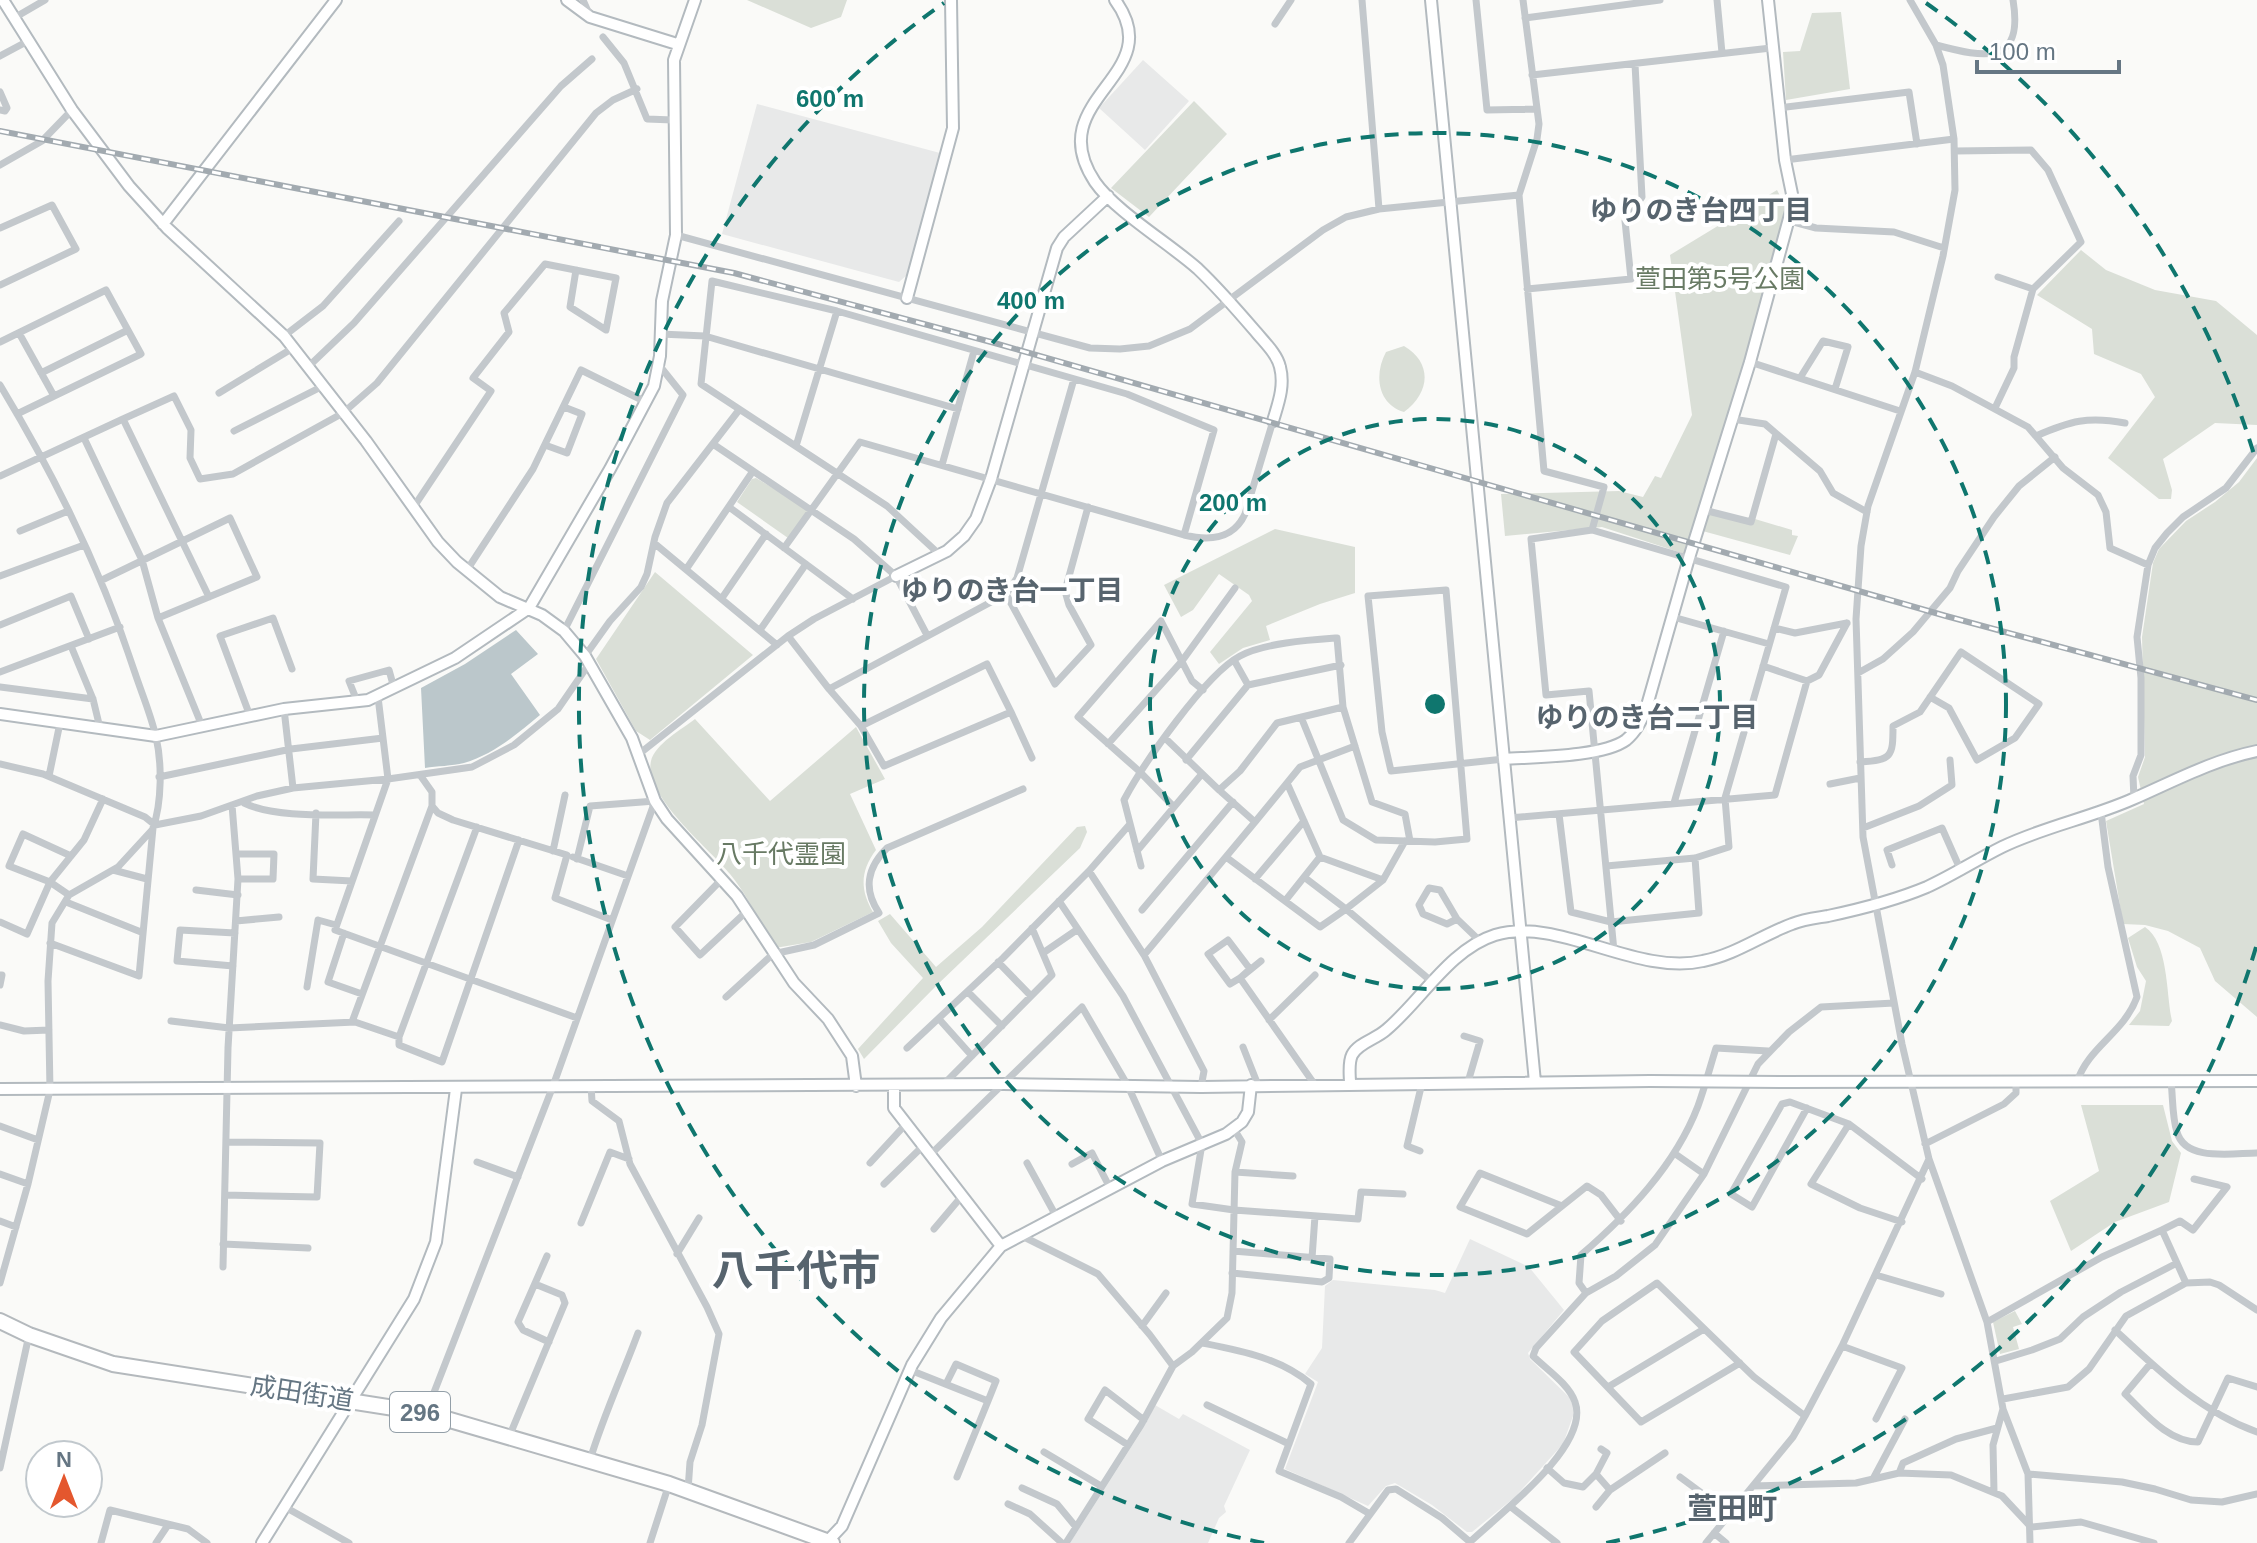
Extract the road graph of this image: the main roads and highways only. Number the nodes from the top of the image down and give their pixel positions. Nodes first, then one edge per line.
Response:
1 (0, 1321) edge
2 (828, 1542) edge

1 - 2 highway, 成田街道 / 296

